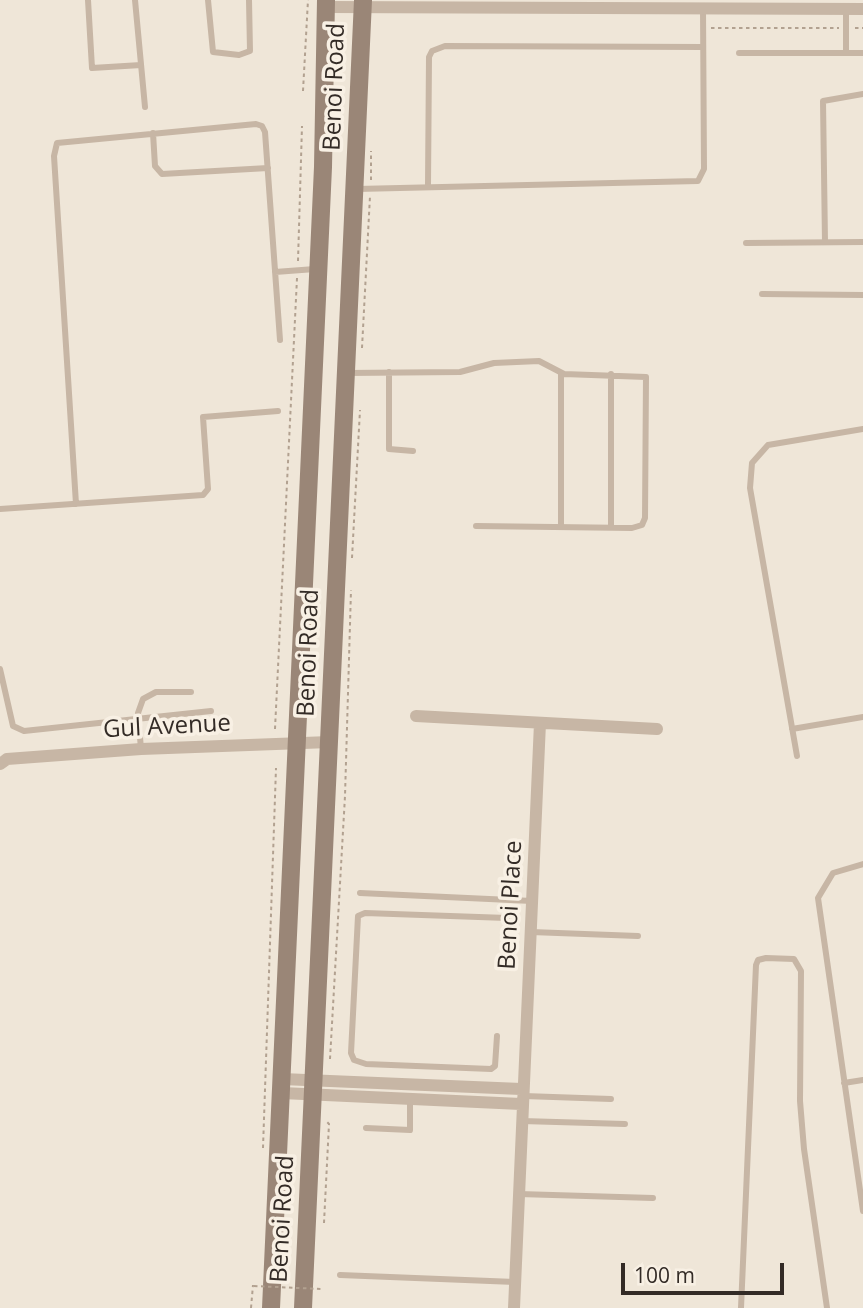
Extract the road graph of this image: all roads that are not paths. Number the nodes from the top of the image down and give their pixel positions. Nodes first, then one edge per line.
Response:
1 (88, 0) edge
2 (135, 0) edge
3 (208, 0) edge
4 (249, 0) edge
5 (326, 4) edge
6 (363, 4) edge
7 (671, 4) edge
8 (748, 5) edge
9 (776, 5) edge
10 (703, 9) junction
11 (846, 9) junction
12 (863, 9) edge
13 (703, 47) junction
14 (739, 52) dead end
15 (846, 52) junction
16 (863, 54) edge
17 (141, 65) junction
18 (863, 94) edge
19 (145, 107) dead end
20 (153, 133) junction
21 (268, 168) junction
22 (428, 185) junction
23 (363, 188) junction
24 (825, 242) junction
25 (863, 242) edge
26 (746, 243) dead end
27 (317, 269) junction
28 (275, 272) junction
29 (762, 294) dead end
30 (863, 295) edge
31 (279, 340) dead end
32 (389, 372) junction
33 (353, 373) junction
34 (561, 373) junction
35 (611, 374) junction
36 (278, 411) dead end
37 (863, 429) edge
38 (413, 451) dead end
39 (76, 504) junction
40 (0, 509) edge
41 (476, 526) dead end
42 (561, 527) junction
43 (611, 527) junction
44 (0, 669) edge
45 (191, 692) dead end
46 (211, 711) dead end
47 (416, 716) dead end
48 (863, 717) edge
49 (139, 719) junction
50 (540, 723) junction
51 (657, 729) dead end
52 (792, 729) junction
53 (298, 741) junction
54 (330, 742) junction
55 (141, 749) junction
56 (797, 756) dead end
57 (2, 759) edge
58 (863, 864) edge
59 (360, 893) dead end
60 (532, 901) junction
61 (507, 918) dead end
62 (531, 932) junction
63 (638, 936) dead end
64 (497, 1036) dead end
65 (428, 1066) junction
66 (863, 1080) edge
67 (844, 1083) junction
68 (282, 1086) junction
69 (314, 1087) junction
70 (410, 1093) junction
71 (428, 1094) junction
72 (522, 1096) junction
73 (611, 1100) dead end
74 (521, 1121) junction
75 (625, 1124) dead end
76 (366, 1128) dead end
77 (519, 1195) junction
78 (653, 1198) dead end
79 (863, 1211) edge
80 (340, 1275) dead end
81 (515, 1282) junction
82 (271, 1308) edge
83 (303, 1308) edge
84 (514, 1308) edge
85 (741, 1308) edge
86 (827, 1308) edge

1 - 17 lane
2 - 17 lane
3 - 4 lane
5 - 6 street
5 - 27 main road, Benoi Road
6 - 7 street
6 - 23 main road, Benoi Road
7 - 10 street
8 - 9 street
8 - 10 street
9 - 11 street
10 - 13 lane
11 - 12 street
11 - 15 lane
13 - 22 lane
13 - 22 lane
14 - 15 lane
15 - 16 lane
17 - 19 lane
18 - 24 lane
20 - 21 lane
20 - 21 lane
20 - 39 lane
21 - 28 lane
22 - 23 lane
23 - 33 main road, Benoi Road
24 - 25 lane
24 - 26 lane
27 - 28 lane
27 - 53 main road, Benoi Road
28 - 31 lane
29 - 30 lane
32 - 33 lane
32 - 34 lane
32 - 38 lane
33 - 54 main road, Benoi Road
34 - 35 lane
34 - 42 lane
35 - 43 lane
35 - 43 lane
36 - 39 lane
37 - 52 lane
39 - 40 lane
41 - 42 lane
42 - 43 lane
44 - 49 lane
45 - 49 lane
46 - 49 lane
47 - 50 street
48 - 52 lane
49 - 55 lane
50 - 51 street
50 - 60 street, Benoi Place
52 - 56 lane
53 - 54 street, Gul Avenue
53 - 55 street, Gul Avenue
53 - 68 main road, Benoi Road
54 - 69 main road, Benoi Road
55 - 57 street, Gul Avenue
58 - 67 lane
59 - 60 lane
60 - 62 street, Benoi Place
61 - 65 lane
62 - 63 lane
62 - 72 street, Benoi Place
64 - 65 lane
65 - 71 lane
66 - 67 lane
67 - 79 lane
68 - 69 street
68 - 82 main road, Benoi Road
69 - 70 street
69 - 83 main road, Benoi Road
70 - 71 street
70 - 76 lane
71 - 72 street
72 - 73 lane
72 - 74 street, Benoi Place
74 - 75 lane
74 - 77 street, Benoi Place
77 - 78 lane
77 - 81 street, Benoi Place
80 - 81 lane
81 - 84 street, Benoi Place
85 - 86 lane

